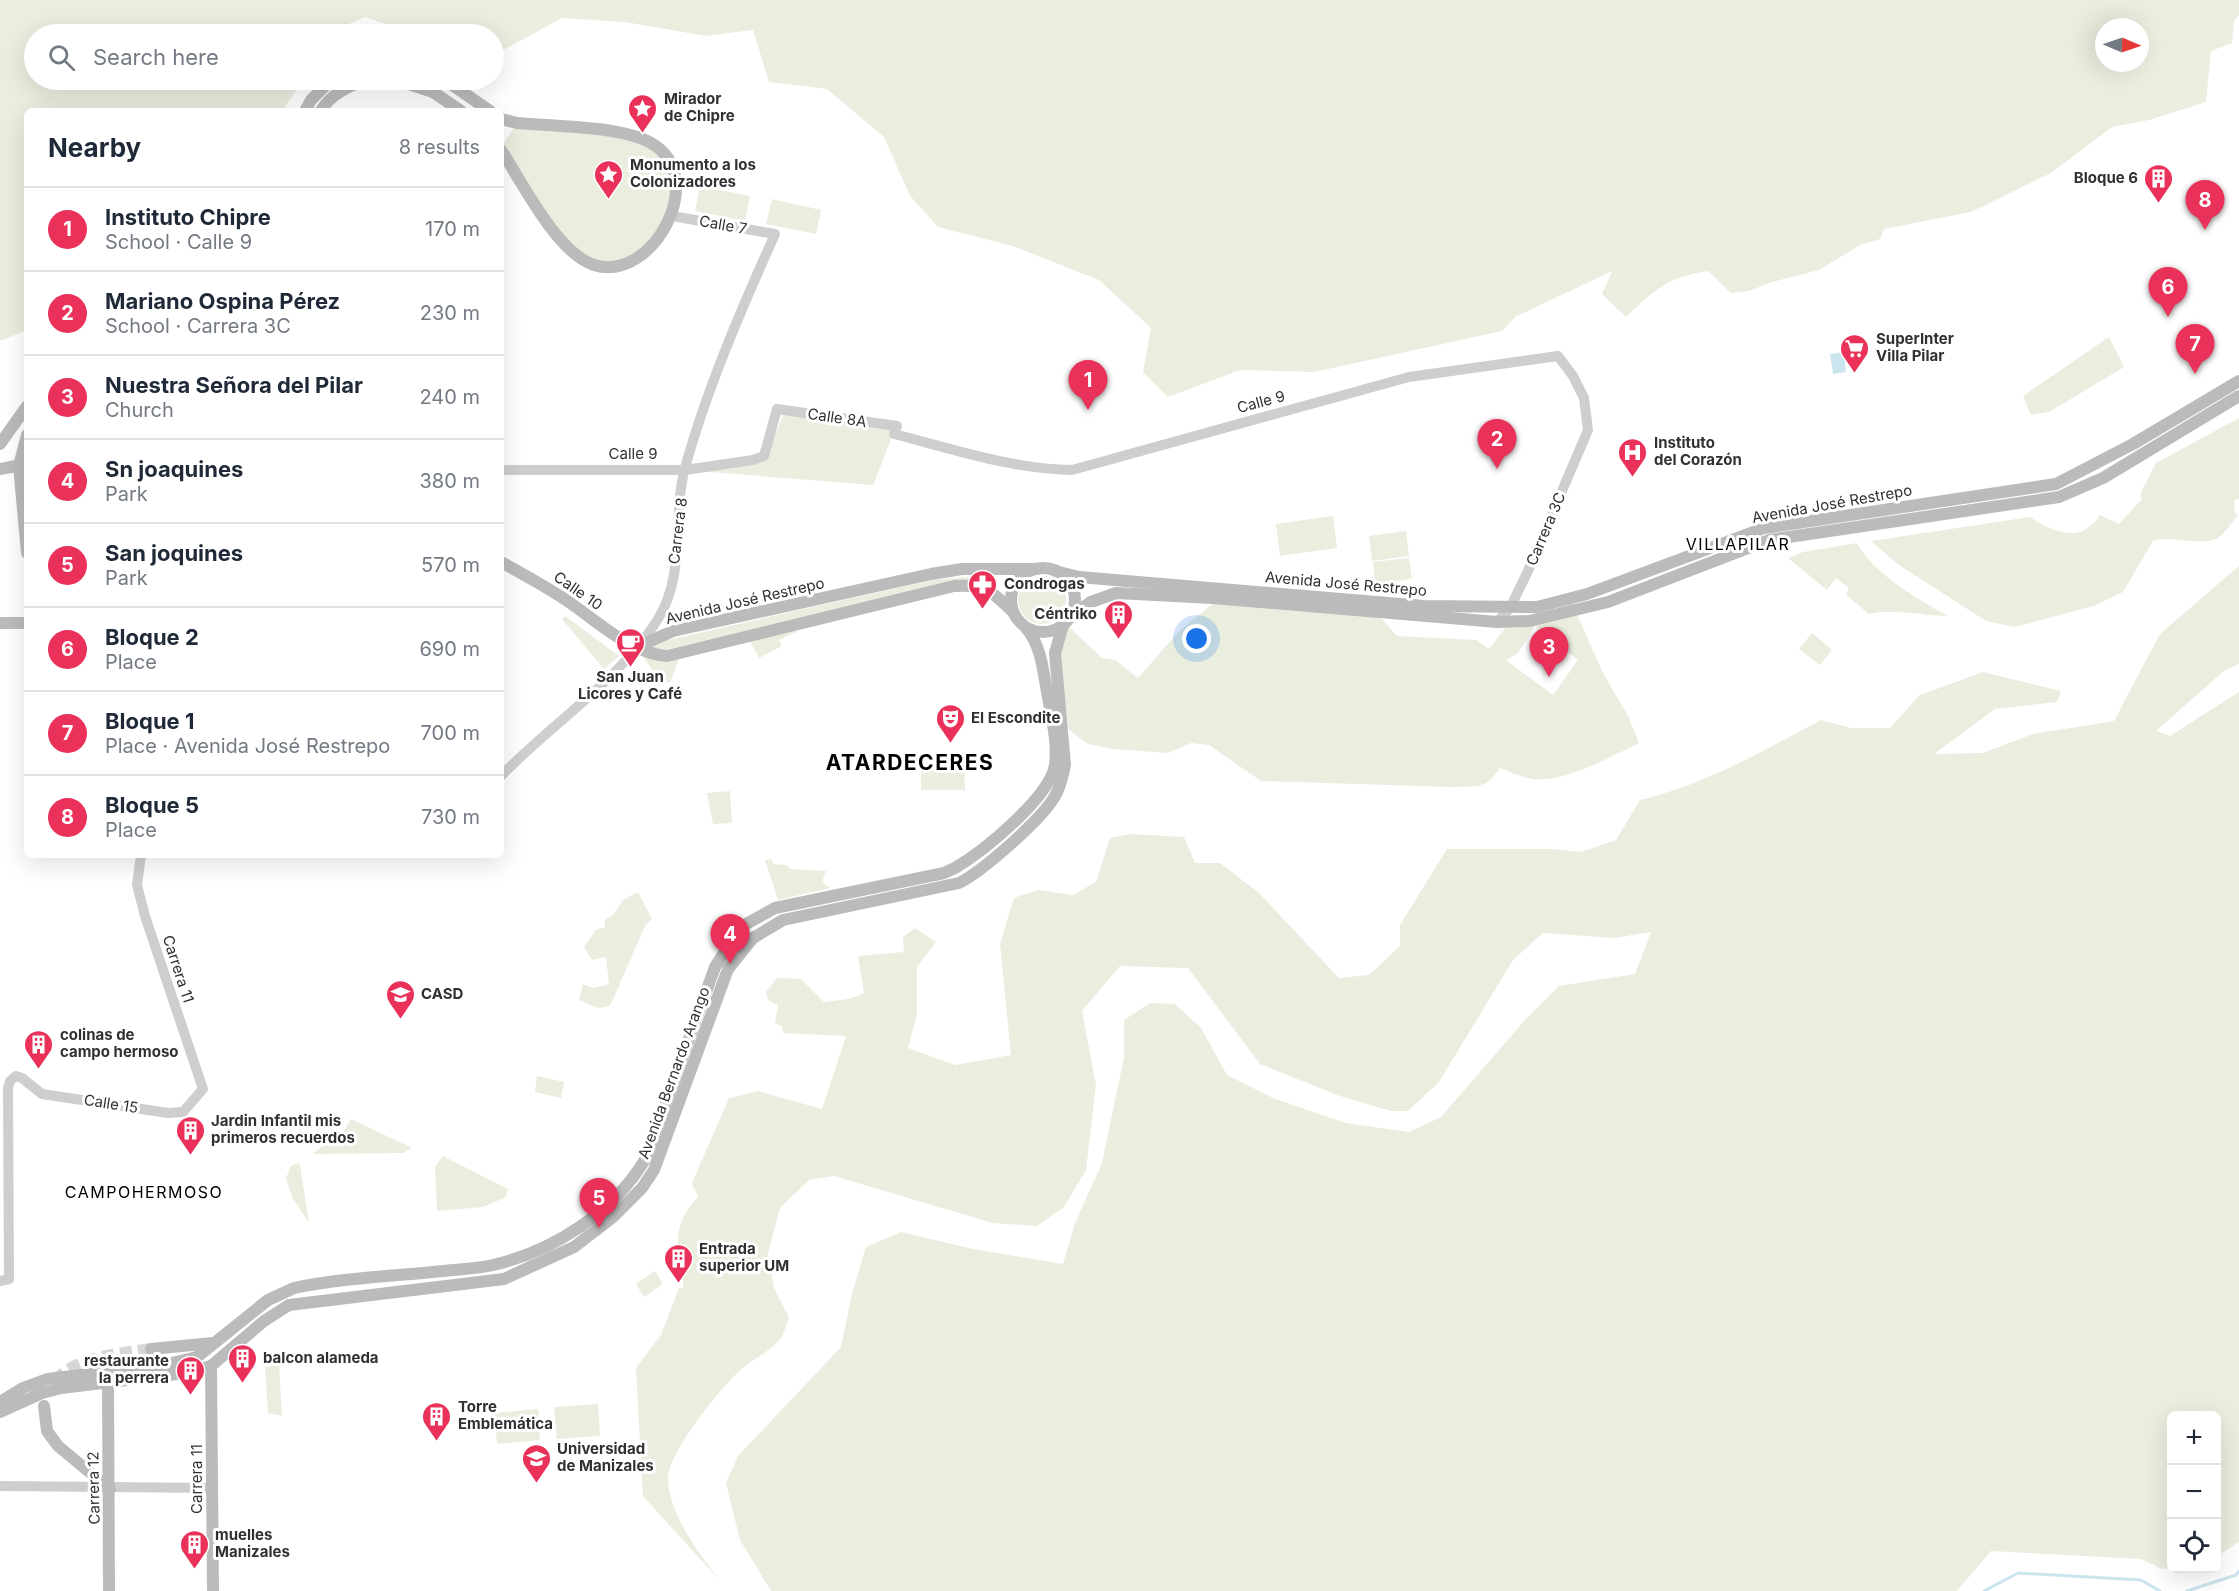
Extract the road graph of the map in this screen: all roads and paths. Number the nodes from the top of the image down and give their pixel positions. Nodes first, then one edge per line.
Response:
1 (321, 90) edge
2 (343, 90) edge
3 (427, 90) edge
4 (460, 90) edge
5 (307, 108) edge
6 (323, 108) edge
7 (457, 108) edge
8 (486, 108) edge
9 (504, 119) edge
10 (504, 155) edge
11 (672, 216) junction
12 (775, 234) joint
13 (2239, 381) edge
14 (2239, 396) edge
15 (24, 410) edge
16 (896, 430) joint
17 (1588, 430) joint
18 (0, 444) edge
19 (764, 456) joint
20 (23, 465) edge
21 (0, 469) edge
22 (504, 470) edge
23 (685, 470) junction
24 (24, 487) edge
25 (504, 564) edge
26 (1037, 569) junction
27 (1055, 571) junction
28 (1510, 608) junction
29 (1012, 611) junction
30 (1066, 621) junction
31 (0, 622) edge
32 (1497, 622) junction
33 (24, 623) edge
34 (1026, 628) junction
35 (637, 647) junction
36 (504, 773) edge
37 (141, 858) edge
38 (204, 1089) joint
39 (5, 1280) edge
40 (214, 1343) junction
41 (151, 1349) tunnel mouth
42 (211, 1366) junction
43 (108, 1384) junction
44 (0, 1402) edge
45 (44, 1406) dead end
46 (0, 1412) edge
47 (0, 1486) edge
48 (212, 1488) junction
49 (110, 1489) junction
50 (109, 1591) edge
51 (213, 1591) edge

1 - 5 main road
2 - 6 main road
3 - 7 main road
4 - 8 main road
9 - 11 main road
10 - 11 main road
11 - 12 street, Calle 7
12 - 23 street, Carrera 8
13 - 28 main road, Avenida José Restrepo
14 - 32 main road, Avenida José Restrepo
15 - 18 main road
16 - 17 street, Calle 9
16 - 19 street, Calle 8A
17 - 28 street, Carrera 3C
19 - 23 street, Calle 9
20 - 21 main road
20 - 24 main road
22 - 23 street, Calle 9
23 - 35 street, Carrera 8
25 - 35 main road, Calle 10
26 - 27 main road
26 - 29 main road
26 - 35 main road, Avenida José Restrepo
27 - 28 main road, Avenida José Restrepo
27 - 30 main road
28 - 32 street, Carrera 3C
29 - 34 main road
29 - 35 main road
30 - 32 main road, Avenida José Restrepo
30 - 34 main road
30 - 42 main road, Avenida Bernardo Arango
31 - 33 main road
34 - 40 main road, Avenida Bernardo Arango
35 - 36 street, Carrera 8
37 - 38 street, Carrera 11
38 - 39 street, Calle 15
40 - 41 main road
40 - 44 main road, Avenida Bernardo Arango
42 - 43 main road, Avenida Bernardo Arango
42 - 48 main road, Carrera 11
43 - 46 main road, Avenida Bernardo Arango
43 - 49 main road, Carrera 12
45 - 49 main road
47 - 49 street
48 - 49 street
48 - 51 main road, Carrera 11
49 - 50 main road, Carrera 12

